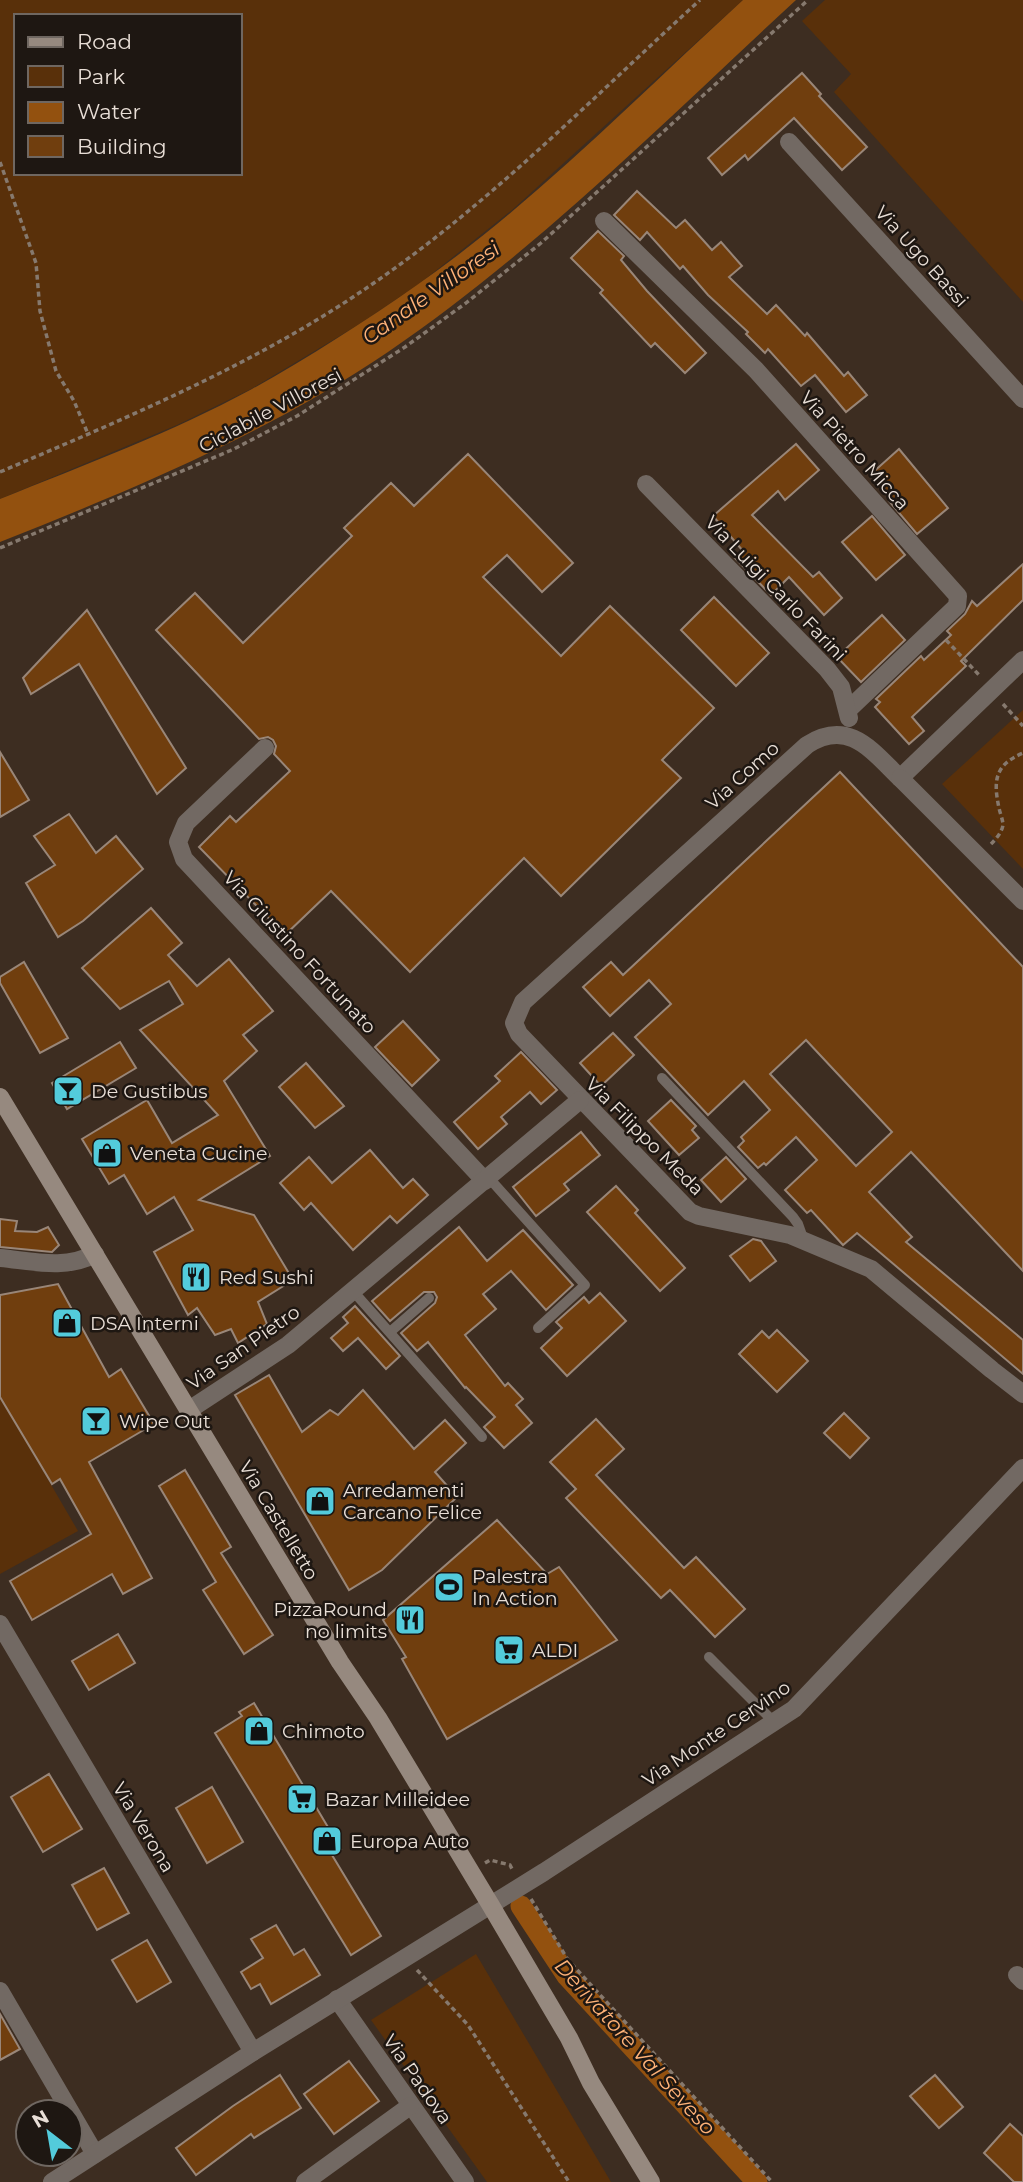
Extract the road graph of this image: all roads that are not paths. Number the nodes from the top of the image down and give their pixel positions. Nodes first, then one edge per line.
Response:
1 (789, 142) dead end
2 (604, 221) dead end
3 (1023, 398) edge
4 (646, 484) dead end
5 (1023, 660) edge
6 (848, 710) junction
7 (850, 735) junction
8 (265, 748) dead end
9 (900, 778) junction
10 (1023, 901) edge
11 (519, 1034) joint
12 (662, 1078) dead end
13 (0, 1097) edge
14 (580, 1100) junction
15 (487, 1180) junction
16 (804, 1241) junction
17 (94, 1254) junction
18 (0, 1258) edge
19 (354, 1291) junction
20 (429, 1298) dead end
21 (538, 1328) dead end
22 (390, 1332) junction
23 (1023, 1394) edge
24 (188, 1410) junction
25 (482, 1437) dead end
26 (1023, 1468) edge
27 (0, 1624) edge
28 (709, 1657) dead end
29 (775, 1723) junction
30 (490, 1905) junction
31 (0, 1991) edge
32 (342, 1996) junction
33 (253, 2052) junction
34 (410, 2106) junction
35 (95, 2154) junction
36 (52, 2182) edge
37 (305, 2182) edge
38 (465, 2182) edge
39 (651, 2182) edge

1 - 3 street, Via Ugo Bassi
2 - 6 street, Via Pietro Micca
4 - 6 street, Via Luigi Carlo Farini
5 - 9 street
6 - 7 street, Via Luigi Carlo Farini
7 - 9 street
7 - 11 street, Via Como
8 - 15 street, Via Giustino Fortunato
9 - 10 street
11 - 14 street, Via Filippo Meda
12 - 16 lane
13 - 17 main road, Via Castelletto
14 - 15 street, Via San Pietro
14 - 16 street, Via Filippo Meda
15 - 19 street, Via San Pietro
15 - 21 lane
16 - 23 street, Via Filippo Meda
17 - 18 street
17 - 24 main road, Via Castelletto
19 - 22 lane
19 - 24 street, Via San Pietro
20 - 22 lane
22 - 25 lane
24 - 30 main road, Via Castelletto
26 - 29 street, Via Monte Cervino
27 - 33 street, Via Verona
28 - 29 lane
29 - 30 street, Via Monte Cervino
30 - 32 street, Via Monte Cervino
30 - 39 main road, Via Castelletto
31 - 35 street
32 - 33 street, Via Monte Cervino
32 - 34 street, Via Padova
33 - 35 street, Via Monte Cervino
34 - 37 street
34 - 38 street, Via Padova
35 - 36 street, Via Monte Cervino

